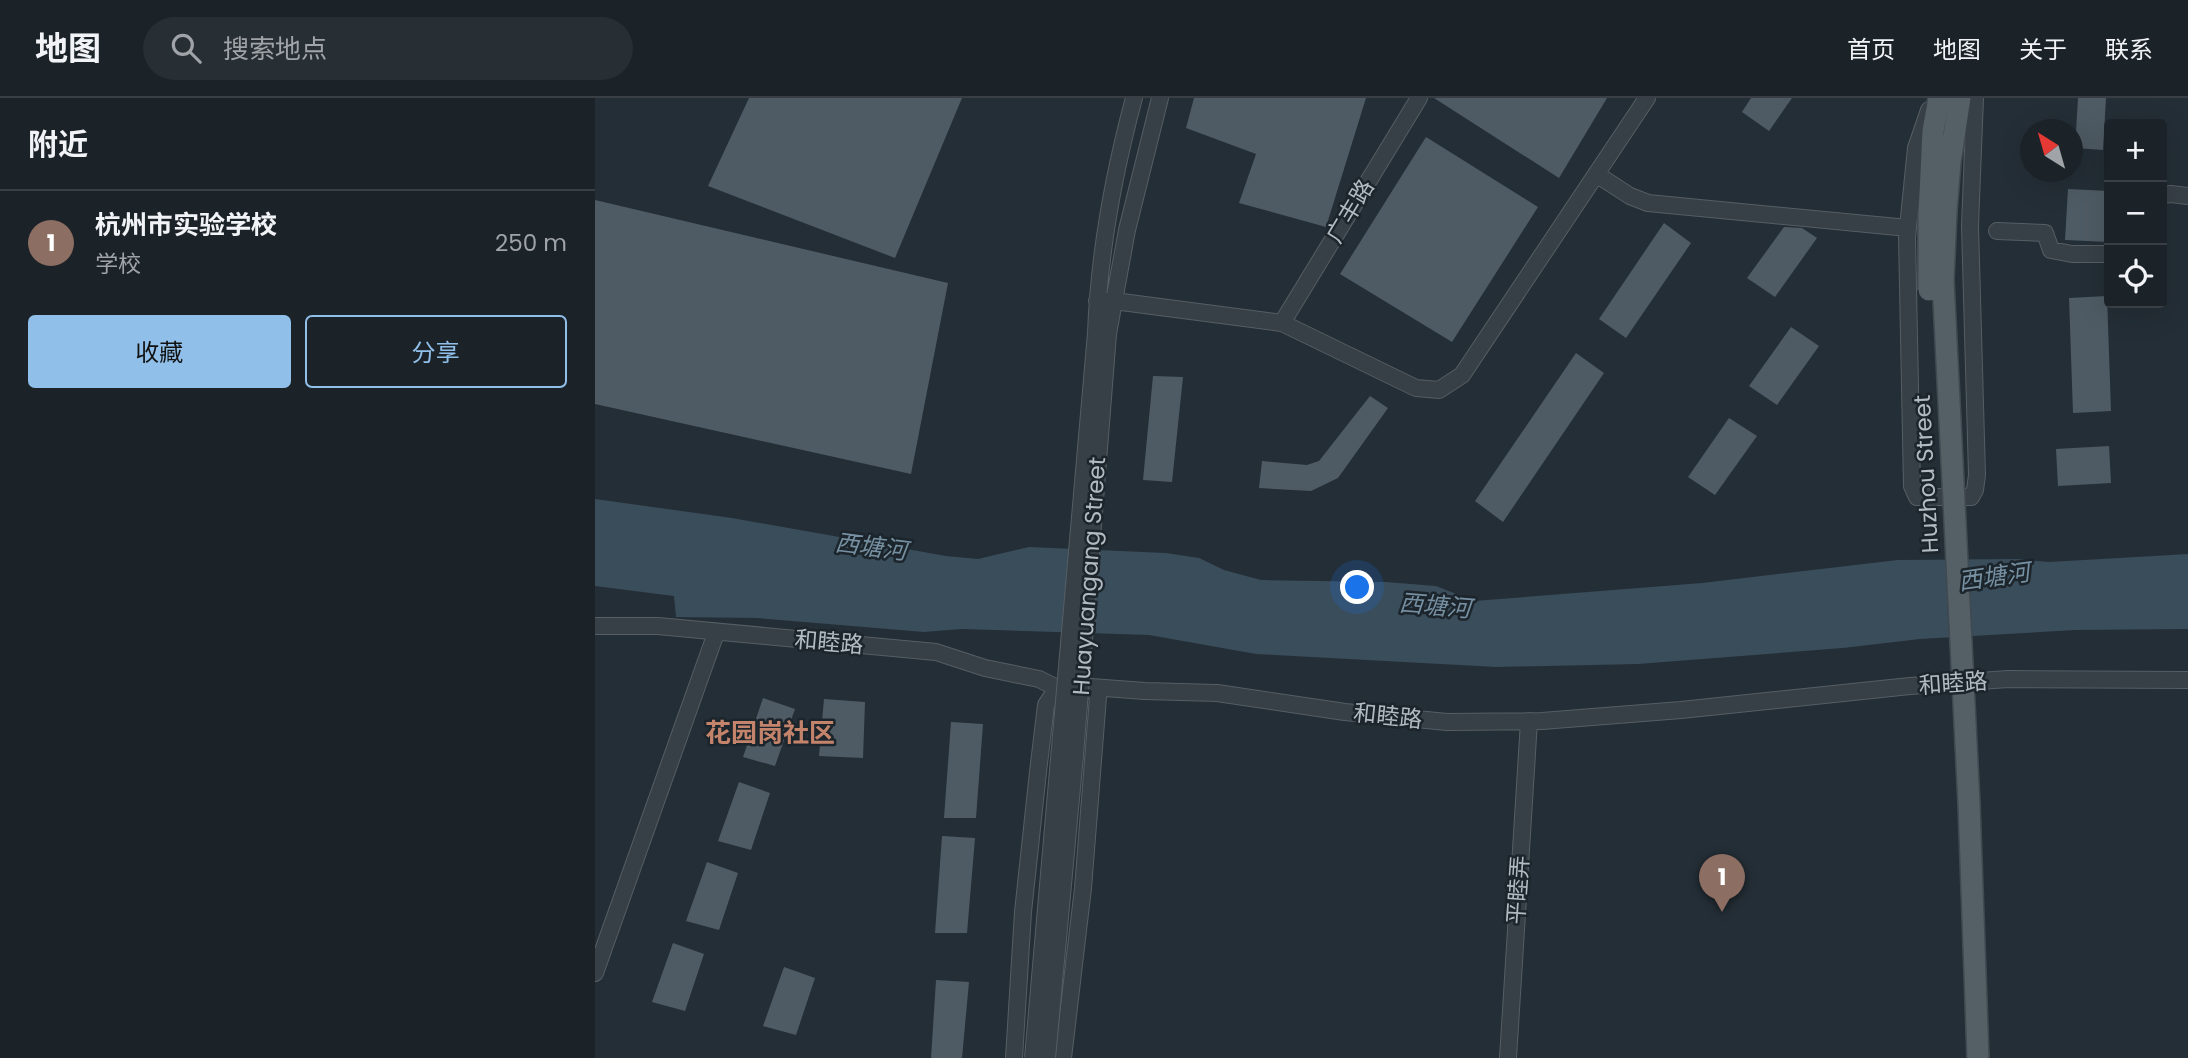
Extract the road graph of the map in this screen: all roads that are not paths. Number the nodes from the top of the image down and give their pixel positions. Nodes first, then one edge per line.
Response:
1 (1135, 98) edge
2 (1160, 98) edge
3 (1419, 98) edge
4 (1647, 98) edge
5 (1933, 98) edge
6 (1939, 98) edge
7 (1960, 98) edge
8 (1975, 98) edge
9 (1596, 174) junction
10 (2167, 194) edge
11 (2188, 196) edge
12 (1937, 213) junction
13 (1908, 228) junction
14 (1997, 231) dead end
15 (2104, 254) edge
16 (1097, 300) junction
17 (1114, 301) junction
18 (1282, 323) junction
19 (1102, 334) junction
20 (595, 626) edge
21 (716, 633) junction
22 (2188, 680) edge
23 (1091, 687) junction
24 (1057, 688) junction
25 (1529, 721) junction
26 (595, 973) edge
27 (1014, 1058) edge
28 (1033, 1058) edge
29 (1047, 1058) edge
30 (1063, 1058) edge
31 (1508, 1058) edge
32 (1964, 1058) edge
33 (1978, 1058) edge

1 - 16 street, Huayuangang Street
2 - 17 street, Huayuangang Street
3 - 18 street, 广丰路
4 - 9 street
5 - 13 street
6 - 12 main road, Huzhou Street
7 - 12 main road, Huzhou Street
8 - 13 street
9 - 13 street
9 - 18 street
10 - 11 street
12 - 32 main road, Huzhou Street, bridge
12 - 33 main road, Huzhou Street, bridge
14 - 15 street
16 - 17 street
16 - 19 street, Huayuangang Street
17 - 18 street
17 - 19 street, Huayuangang Street
19 - 28 street, Huayuangang Street, bridge
19 - 29 street, Huayuangang Street, bridge
20 - 21 street, 和睦路
21 - 24 street, 和睦路
21 - 26 street
22 - 25 street, 和睦路
23 - 24 street, 和睦路
23 - 25 street, 和睦路
23 - 30 street
24 - 27 street
25 - 31 street, 平睦弄

